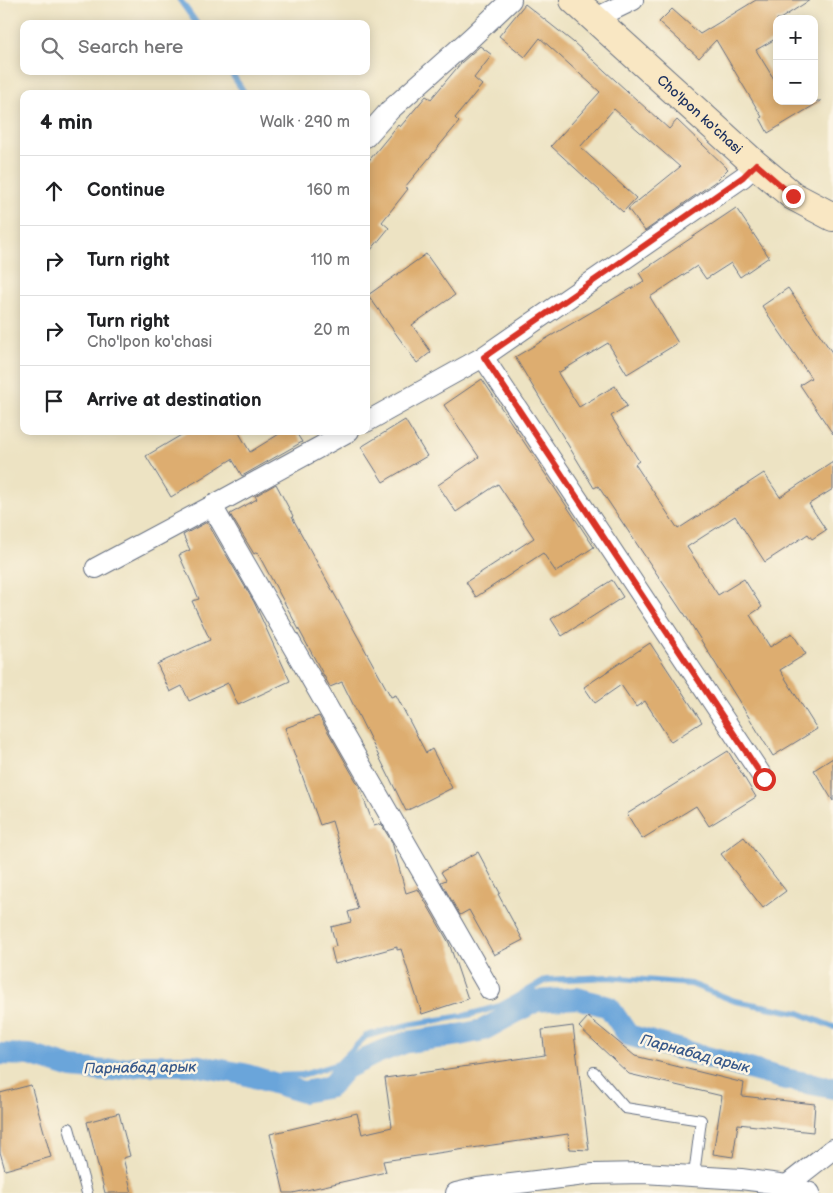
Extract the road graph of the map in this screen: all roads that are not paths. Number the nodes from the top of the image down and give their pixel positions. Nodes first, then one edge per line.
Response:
1 (511, 0) edge
2 (574, 0) edge
3 (633, 0) edge
4 (594, 19) junction
5 (370, 132) edge
6 (756, 164) junction
7 (833, 218) edge
8 (484, 357) junction
9 (370, 420) edge
10 (342, 435) edge
11 (212, 506) junction
12 (96, 568) dead end
13 (764, 779) dead end
14 (490, 990) dead end
15 (594, 1072) dead end
16 (69, 1128) dead end
17 (833, 1149) edge
18 (694, 1175) junction
19 (787, 1185) junction
20 (87, 1193) edge
21 (456, 1193) edge
22 (810, 1193) edge

1 - 5 street
2 - 4 main road, Cho'lpon ko'chasi
3 - 4 street
4 - 6 main road, Cho'lpon ko'chasi
6 - 7 main road, Cho'lpon ko'chasi
6 - 8 street
8 - 9 street
8 - 13 street
10 - 11 street
11 - 12 street
11 - 14 street
15 - 18 lane
16 - 20 lane
17 - 19 street
18 - 19 street
18 - 21 street
19 - 22 street

